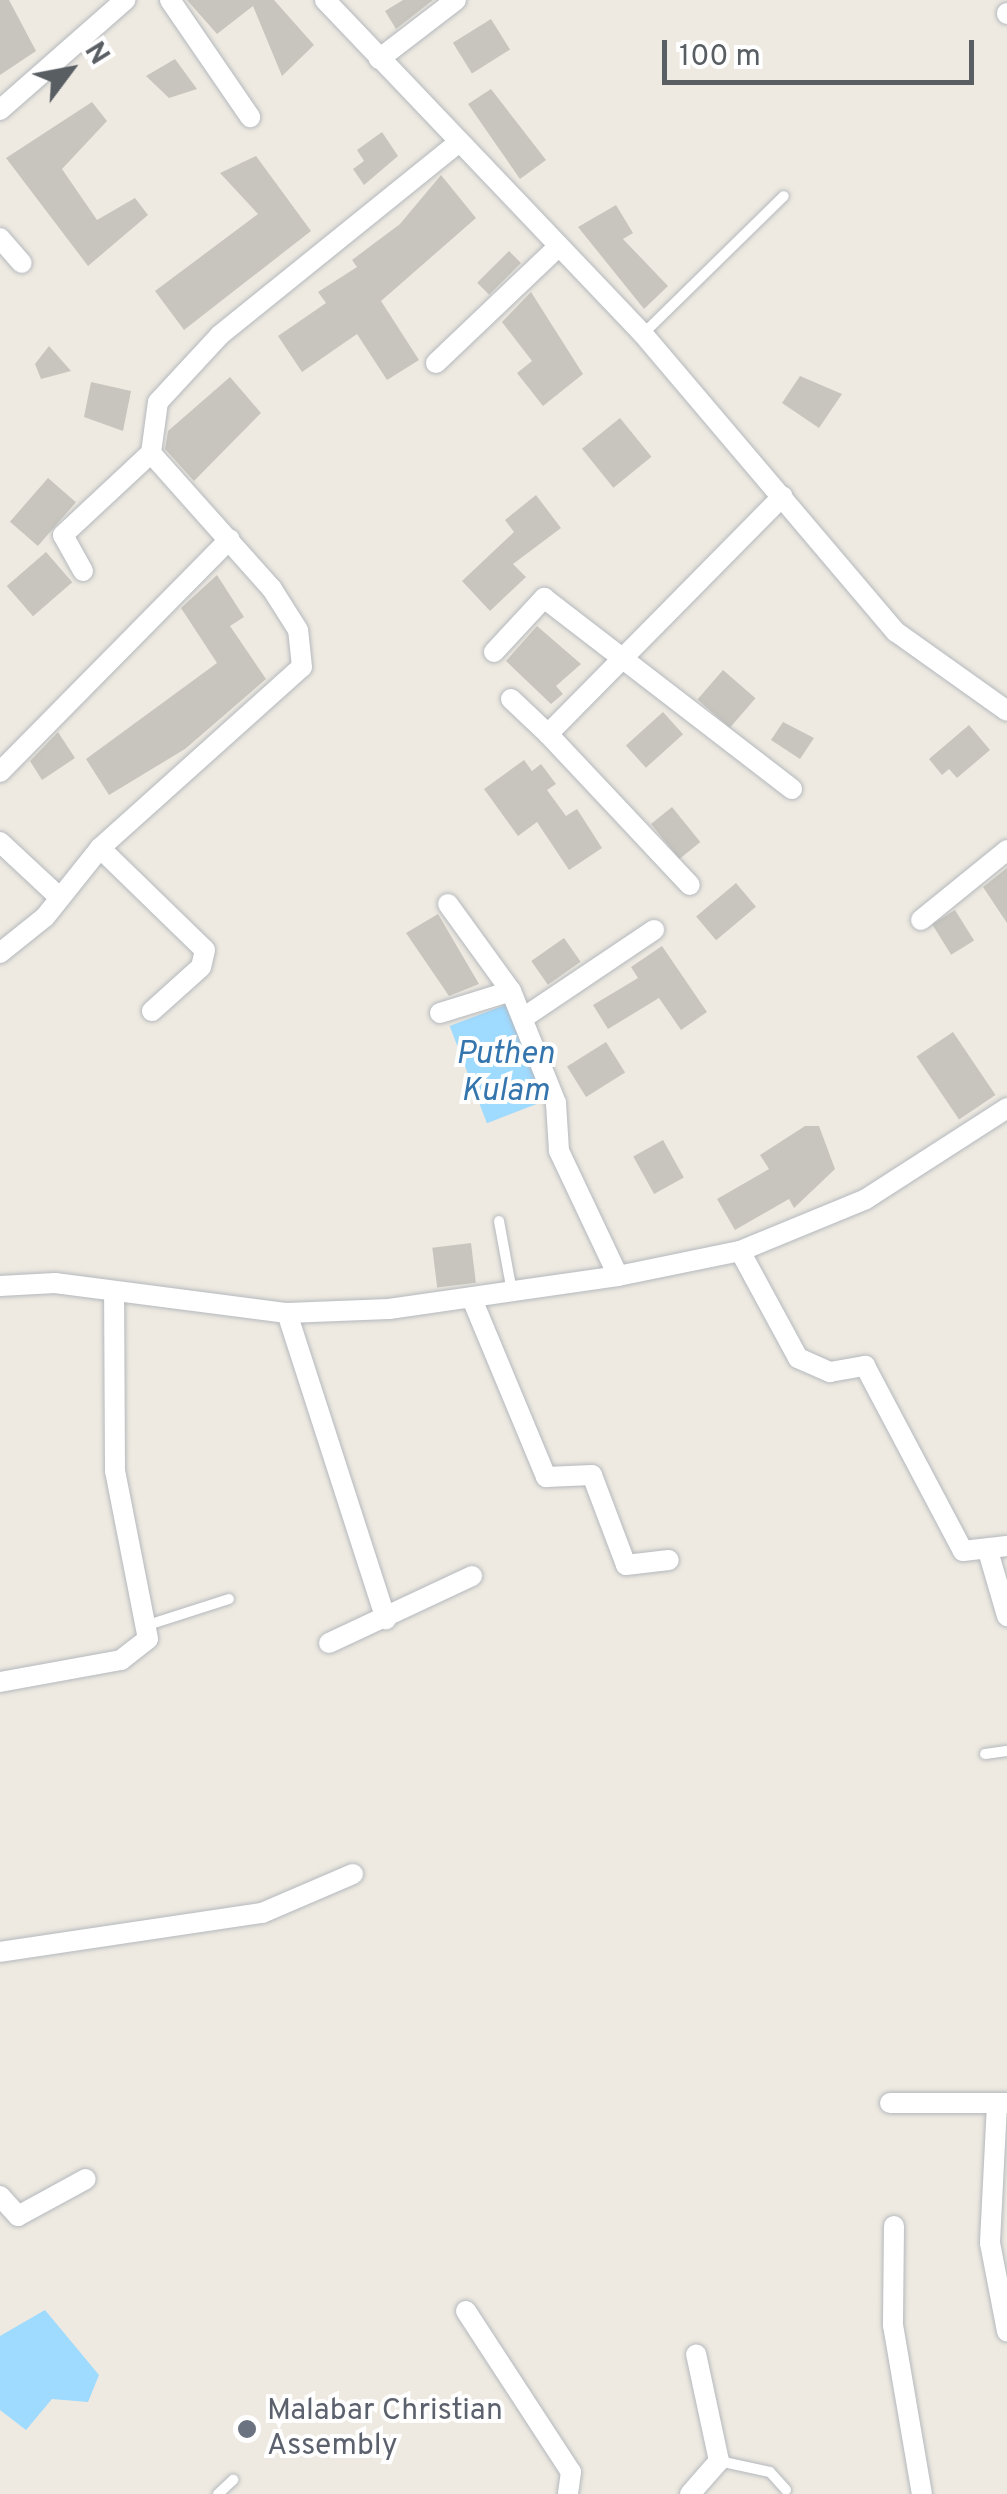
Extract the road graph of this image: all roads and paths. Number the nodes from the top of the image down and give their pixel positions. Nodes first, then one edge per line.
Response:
1 (125, 0) edge
2 (170, 0) edge
3 (325, 0) edge
4 (456, 0) edge
5 (379, 58) junction
6 (0, 110) edge
7 (250, 117) dead end
8 (458, 143) junction
9 (784, 196) dead end
10 (0, 238) edge
11 (558, 246) junction
12 (22, 264) dead end
13 (643, 334) junction
14 (436, 363) dead end
15 (151, 454) junction
16 (784, 496) junction
17 (230, 539) junction
18 (83, 570) dead end
19 (494, 652) dead end
20 (619, 658) junction
21 (511, 699) dead end
22 (1007, 711) edge
23 (548, 734) junction
24 (0, 772) edge
25 (792, 789) dead end
26 (0, 842) edge
27 (100, 848) junction
28 (1007, 850) edge
29 (690, 886) dead end
30 (60, 898) junction
31 (448, 904) dead end
32 (921, 920) dead end
33 (654, 930) dead end
34 (0, 953) edge
35 (511, 991) junction
36 (152, 1011) dead end
37 (440, 1013) dead end
38 (523, 1018) junction
39 (1007, 1108) edge
40 (498, 1221) dead end
41 (740, 1251) junction
42 (618, 1276) junction
43 (0, 1286) edge
44 (114, 1292) junction
45 (512, 1292) junction
46 (472, 1298) junction
47 (287, 1313) junction
48 (998, 1548) edge
49 (669, 1560) dead end
50 (472, 1576) dead end
51 (230, 1599) dead end
52 (1007, 1616) edge
53 (386, 1618) junction
54 (148, 1625) junction
55 (329, 1643) dead end
56 (0, 1682) edge
57 (1007, 1751) edge
58 (985, 1754) dead end
59 (353, 1874) dead end
60 (0, 1952) edge
61 (890, 2103) dead end
62 (1002, 2103) edge
63 (86, 2180) dead end
64 (0, 2196) edge
65 (894, 2226) dead end
66 (466, 2312) dead end
67 (1007, 2331) edge
68 (696, 2354) dead end
69 (720, 2461) junction
70 (233, 2480) dead end
71 (786, 2490) dead end
72 (218, 2494) edge
73 (568, 2494) edge
74 (690, 2494) edge
75 (922, 2494) edge

1 - 6 street
2 - 7 street
3 - 5 street
4 - 5 street
5 - 8 street
8 - 11 street
8 - 15 street
9 - 13 lane
10 - 12 street
11 - 13 street
11 - 14 street
13 - 16 street
15 - 17 street
15 - 18 street
16 - 20 street
16 - 22 street
17 - 24 street
17 - 27 street
19 - 20 street
20 - 23 street
20 - 25 street
21 - 23 street
23 - 29 street
26 - 30 street
27 - 30 street
27 - 36 street
28 - 32 street
30 - 34 street
31 - 35 street
33 - 38 street
35 - 37 street
35 - 38 street
38 - 42 street
39 - 41 street
40 - 45 lane
41 - 42 street
41 - 48 street
42 - 45 street
43 - 44 street
44 - 47 street
44 - 54 street
45 - 46 street
46 - 47 street
46 - 49 street
47 - 53 street
48 - 52 street
50 - 53 street
51 - 54 lane
53 - 55 street
54 - 56 street
57 - 58 lane
59 - 60 street
61 - 62 street
62 - 67 street
63 - 64 street
65 - 75 street
66 - 73 street
68 - 69 street
69 - 71 lane
69 - 74 street
70 - 72 lane

